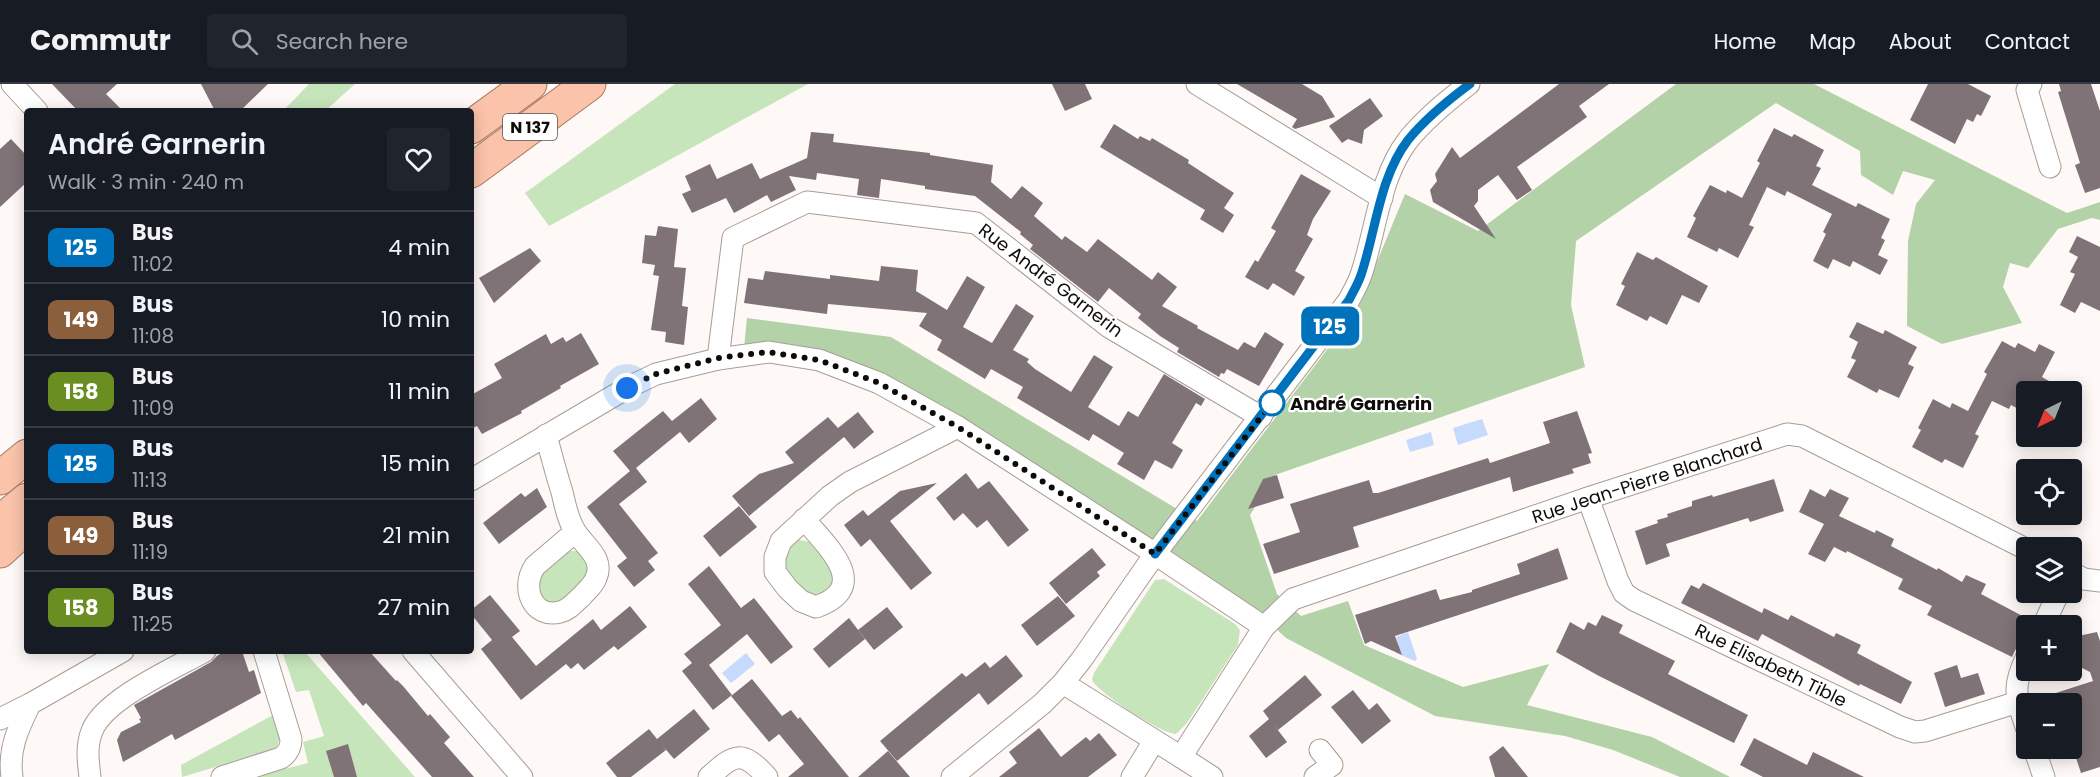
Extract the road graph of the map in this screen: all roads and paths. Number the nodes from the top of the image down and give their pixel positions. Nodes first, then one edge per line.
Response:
1 (12, 84) edge
2 (530, 84) edge
3 (589, 84) edge
4 (1470, 84) edge
5 (2031, 84) edge
6 (1200, 85) edge
7 (34, 108) edge
8 (474, 125) edge
9 (2050, 167) dead end
10 (474, 169) edge
11 (1382, 198) junction
12 (718, 358) junction
13 (1261, 417) junction
14 (958, 427) junction
15 (546, 435) junction
16 (24, 458) edge
17 (0, 478) edge
18 (474, 478) edge
19 (1588, 498) junction
20 (24, 502) edge
21 (804, 519) dead end
22 (0, 522) edge
23 (24, 529) edge
24 (575, 532) dead end
25 (2016, 544) edge
26 (0, 551) edge
27 (1155, 554) junction
28 (2082, 578) edge
29 (2100, 580) edge
30 (1264, 627) junction
31 (118, 654) edge
32 (200, 654) edge
33 (265, 654) edge
34 (416, 654) edge
35 (1063, 683) junction
36 (2016, 703) edge
37 (30, 704) junction
38 (0, 719) edge
39 (1154, 741) junction
40 (1320, 750) dead end
41 (1181, 757) junction
42 (2038, 759) edge
43 (12, 777) edge
44 (90, 777) edge
45 (222, 777) edge
46 (522, 777) edge
47 (709, 777) edge
48 (767, 777) edge
49 (952, 777) edge
50 (1132, 777) edge
51 (1212, 777) edge
52 (1315, 777) edge
53 (2044, 777) edge

1 - 7 street
2 - 8 highway, N 137
3 - 10 highway, N 137
4 - 11 street
5 - 9 street
6 - 11 street
11 - 13 street
12 - 13 street, Rue André Garnerin
12 - 14 street
12 - 15 street
13 - 27 street
14 - 21 street
14 - 27 street
15 - 18 street
15 - 24 street
16 - 17 highway
19 - 25 street, Rue Jean-Pierre Blanchard
19 - 30 street, Rue Jean-Pierre Blanchard
19 - 36 street, Rue Elisabeth Tible
20 - 22 highway
23 - 26 highway
27 - 30 street
27 - 35 street
28 - 29 street
30 - 41 street, Rue Jean-Pierre Blanchard
31 - 37 street
32 - 44 street
33 - 45 street
34 - 46 street
35 - 39 street
35 - 49 street
37 - 38 street
37 - 43 street
39 - 41 street
39 - 50 street
40 - 52 street
41 - 51 street
42 - 53 street
47 - 48 street

